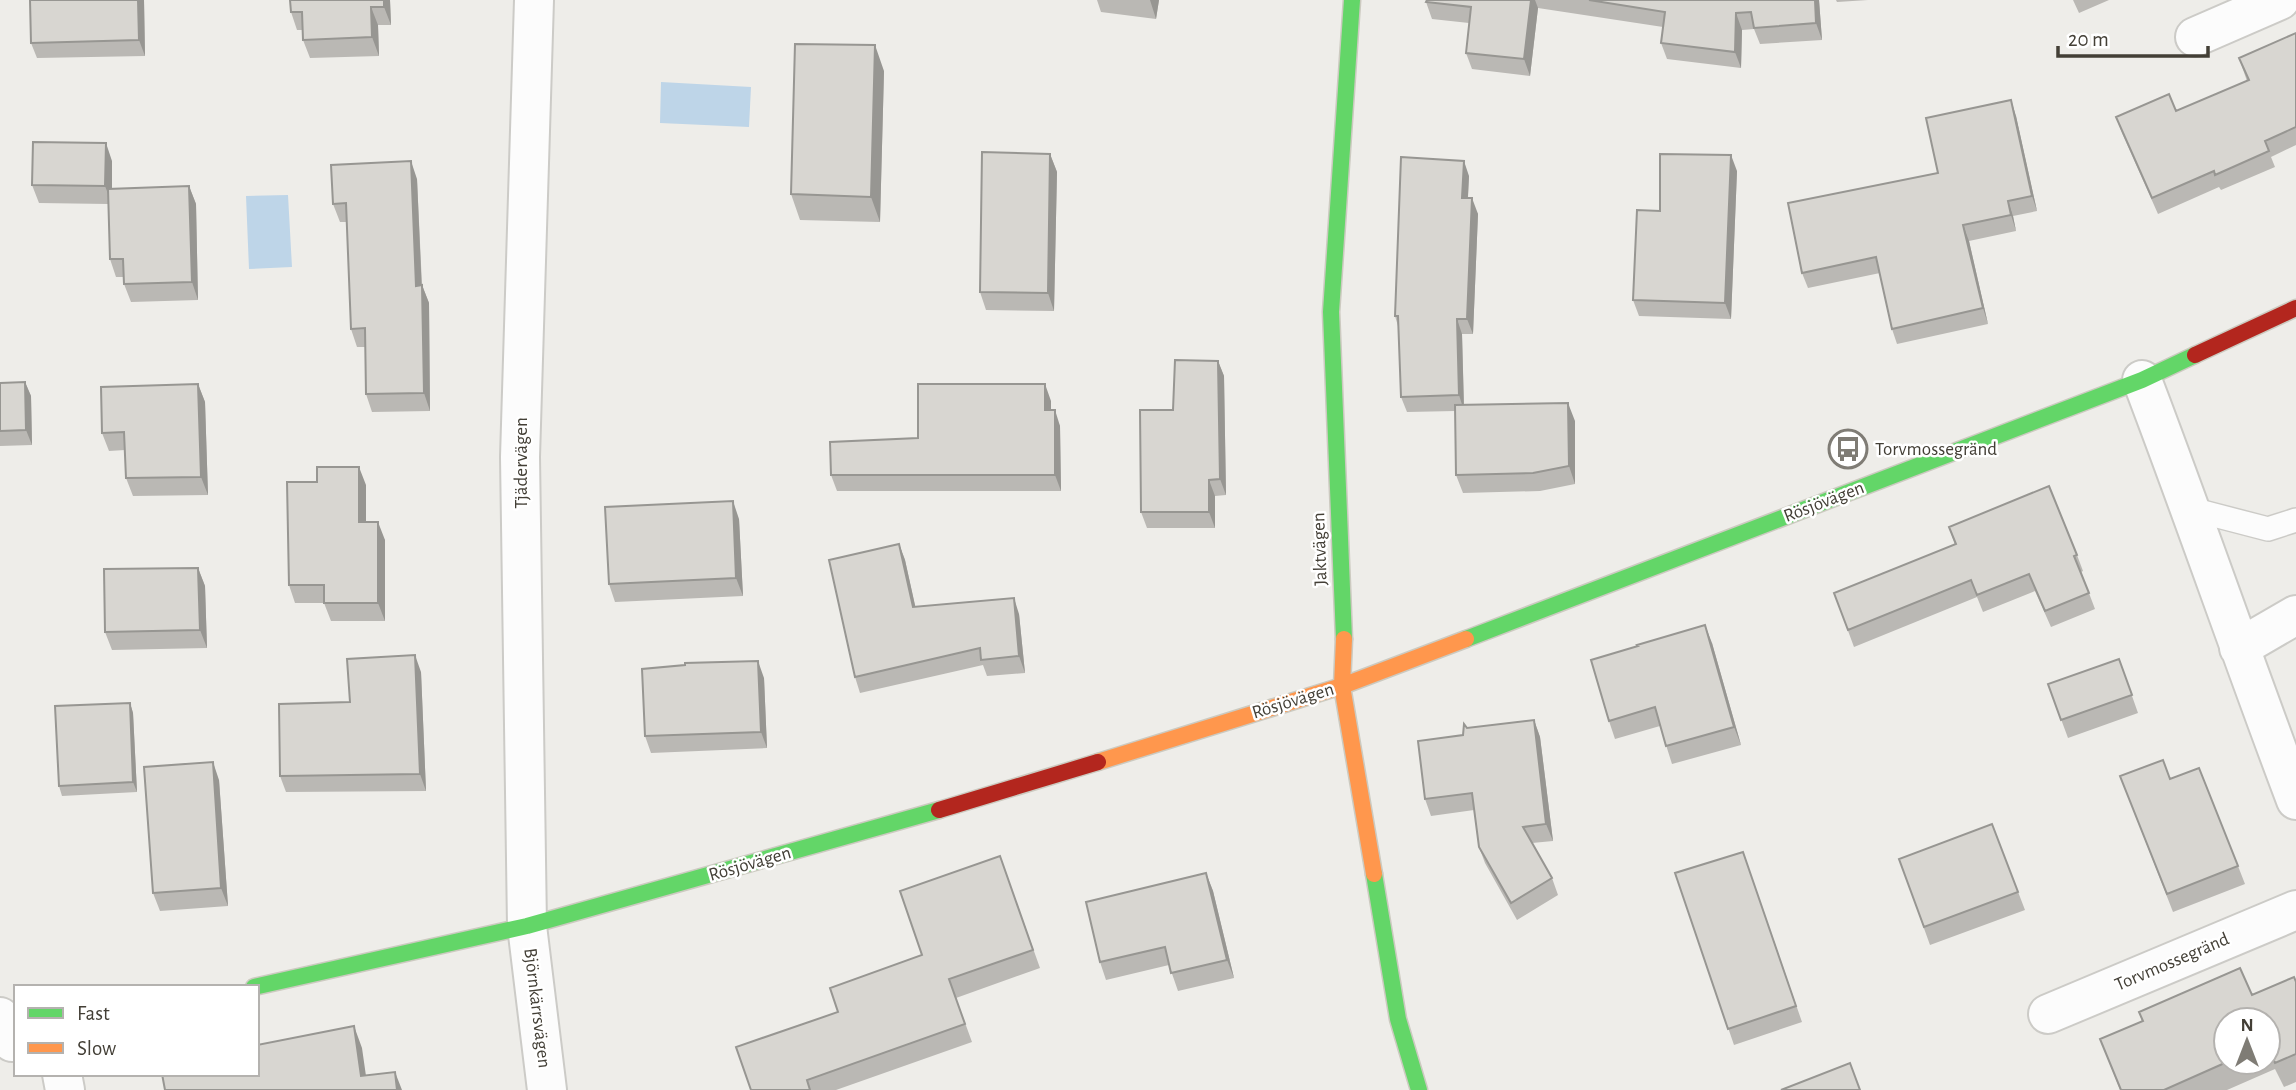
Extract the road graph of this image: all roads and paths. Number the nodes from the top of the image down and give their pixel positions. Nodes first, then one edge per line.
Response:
1 (534, 0) edge
2 (1352, 0) edge
3 (2280, 0) edge
4 (2195, 37) dead end
5 (2296, 308) edge
6 (2142, 380) junction
7 (2191, 509) junction
8 (2296, 520) edge
9 (2296, 615) edge
10 (2239, 648) junction
11 (1342, 686) junction
12 (2296, 800) edge
13 (2296, 910) edge
14 (527, 926) junction
15 (259, 986) edge
16 (2048, 1014) dead end
17 (547, 1090) edge
18 (1419, 1090) edge

1 - 14 street, Tjädervägen
2 - 11 street, Jaktvägen
3 - 4 street
5 - 6 street, Rösjövägen
6 - 7 street
6 - 11 street, Rösjövägen
7 - 8 lane
7 - 10 street
9 - 10 street
10 - 12 street
11 - 14 street, Rösjövägen
11 - 18 street, Jaktvägen
13 - 16 street, Torvmossegränd
14 - 15 street, Rösjövägen
14 - 17 street, Björnkärrsvägen

